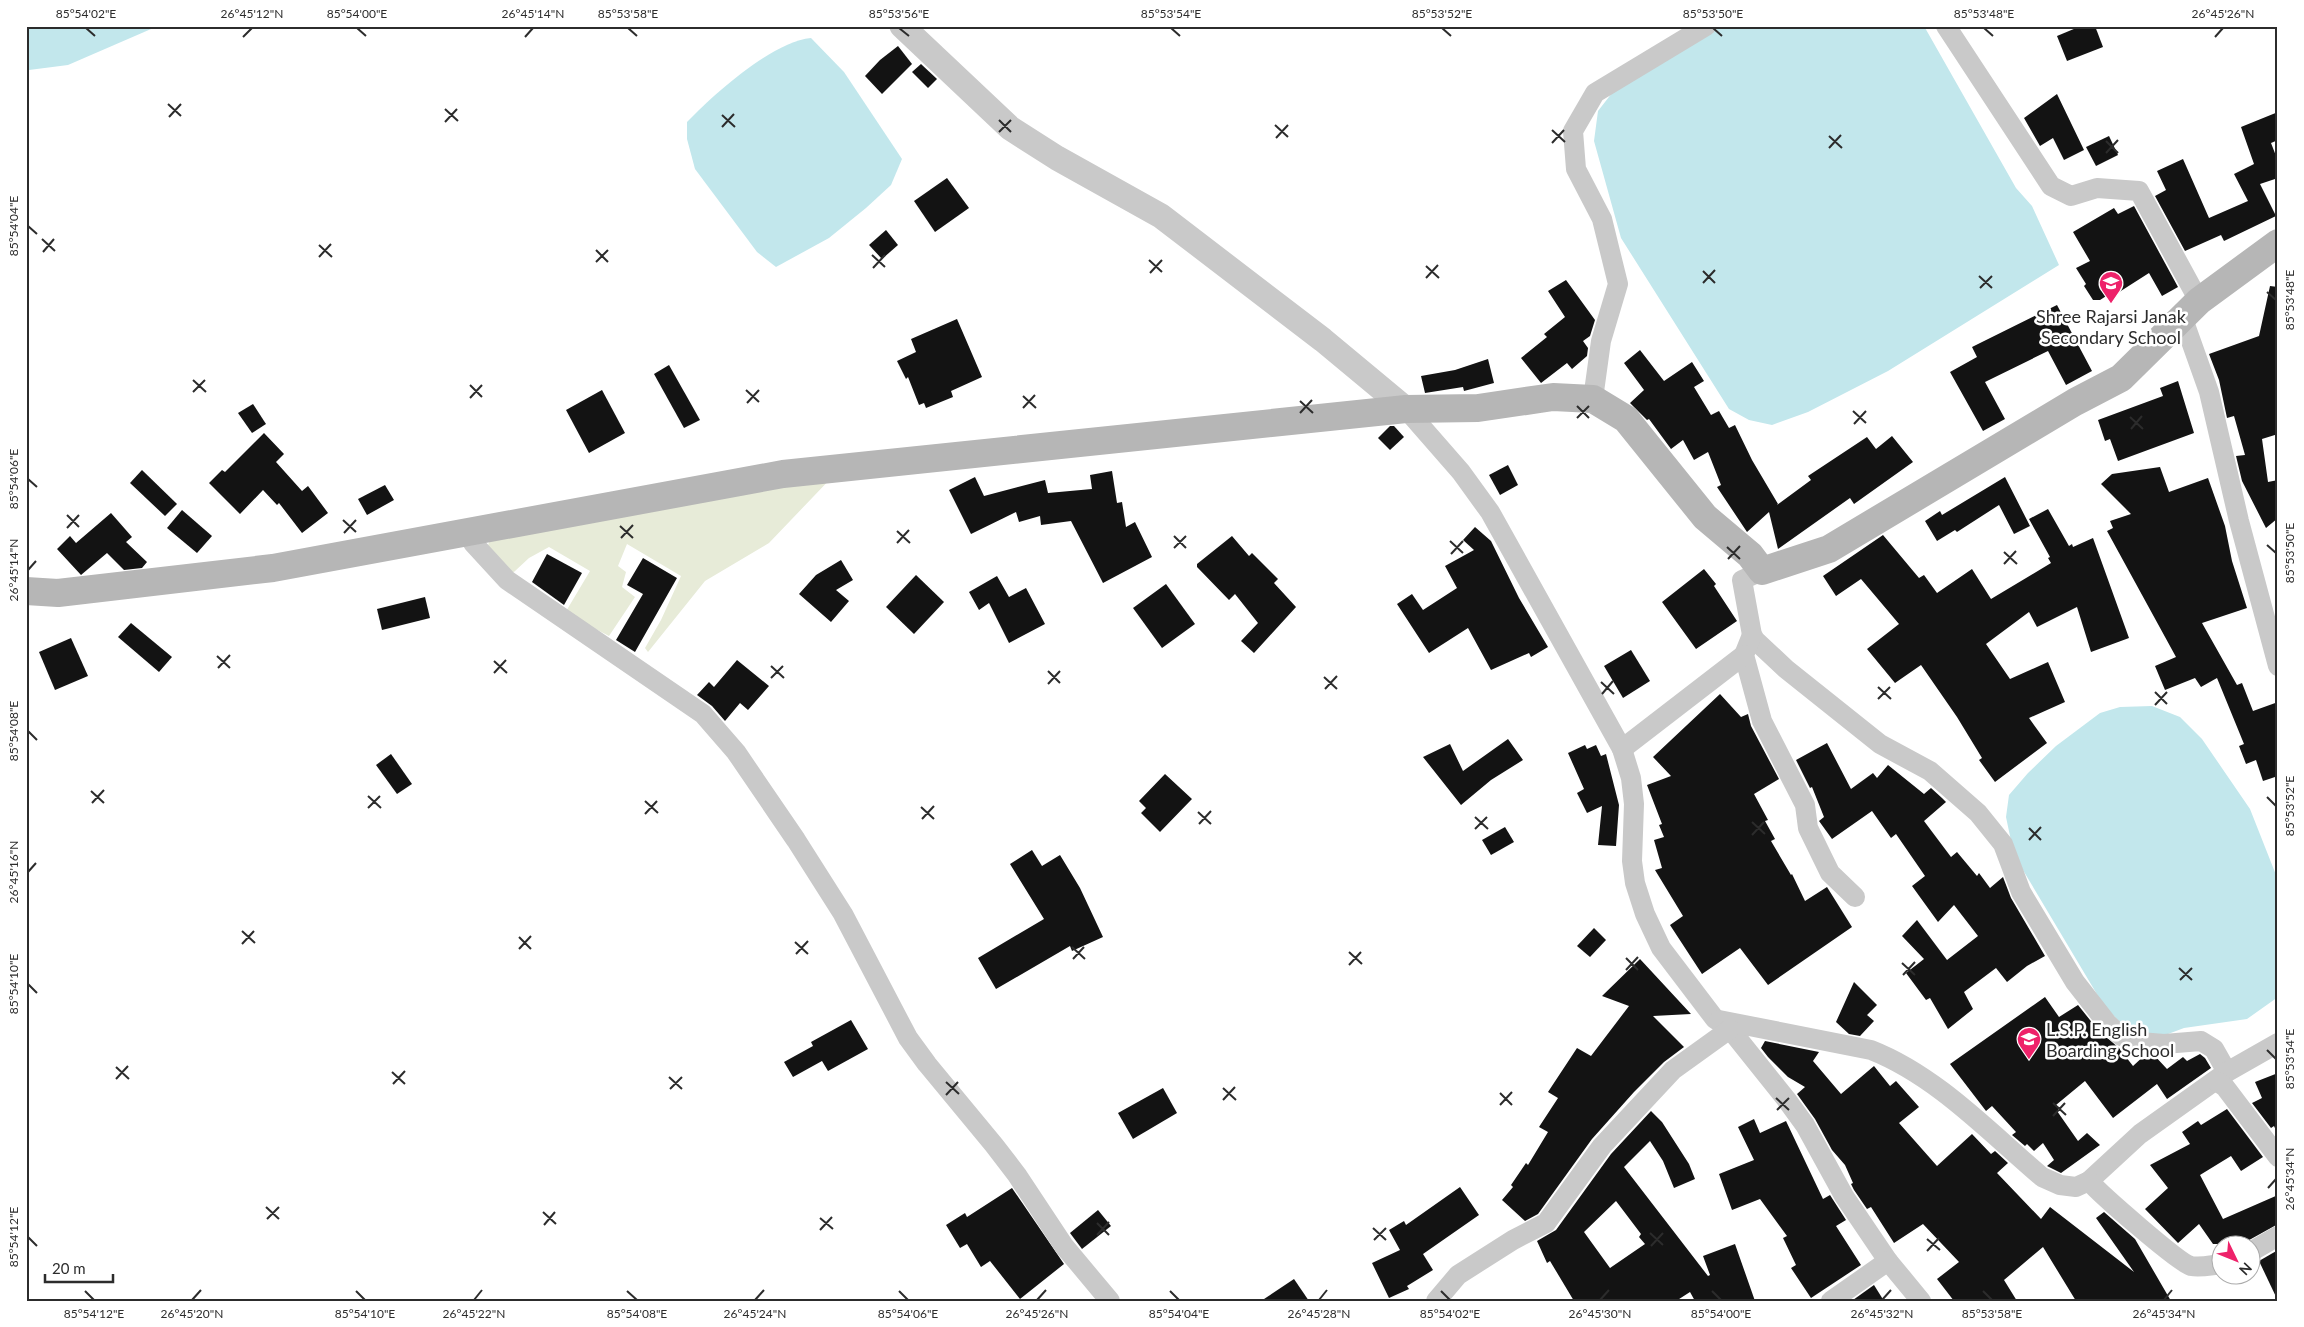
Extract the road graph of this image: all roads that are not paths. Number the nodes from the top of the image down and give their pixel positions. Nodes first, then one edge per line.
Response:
1 (902, 26) edge
2 (1706, 26) edge
3 (1946, 26) edge
4 (2278, 243) edge
5 (2190, 308) junction
6 (1593, 399) junction
7 (1406, 410) junction
8 (472, 531) junction
9 (1762, 571) junction
10 (26, 591) edge
11 (1752, 635) junction
12 (1744, 656) junction
13 (2278, 666) edge
14 (1622, 749) junction
15 (1855, 897) dead end
16 (1722, 1024) junction
17 (2278, 1043) edge
18 (2221, 1077) junction
19 (2278, 1157) edge
20 (2088, 1182) junction
21 (2278, 1236) edge
22 (2262, 1245) edge
23 (1888, 1261) junction
24 (2212, 1266) edge
25 (1110, 1301) edge
26 (1436, 1301) edge
27 (1830, 1301) edge
28 (1921, 1301) edge

1 - 7 street
2 - 6 street
3 - 5 street
4 - 5 main road
5 - 9 main road
5 - 13 street
6 - 7 main road
6 - 9 main road
7 - 8 main road
7 - 14 street
8 - 10 main road
8 - 25 street
9 - 11 street
11 - 12 street
11 - 18 street
12 - 14 street
12 - 15 street
14 - 16 street
16 - 20 street
16 - 23 street
16 - 26 street
17 - 18 street
18 - 19 street
18 - 20 street
20 - 24 street
21 - 22 street
23 - 27 street
23 - 28 street

